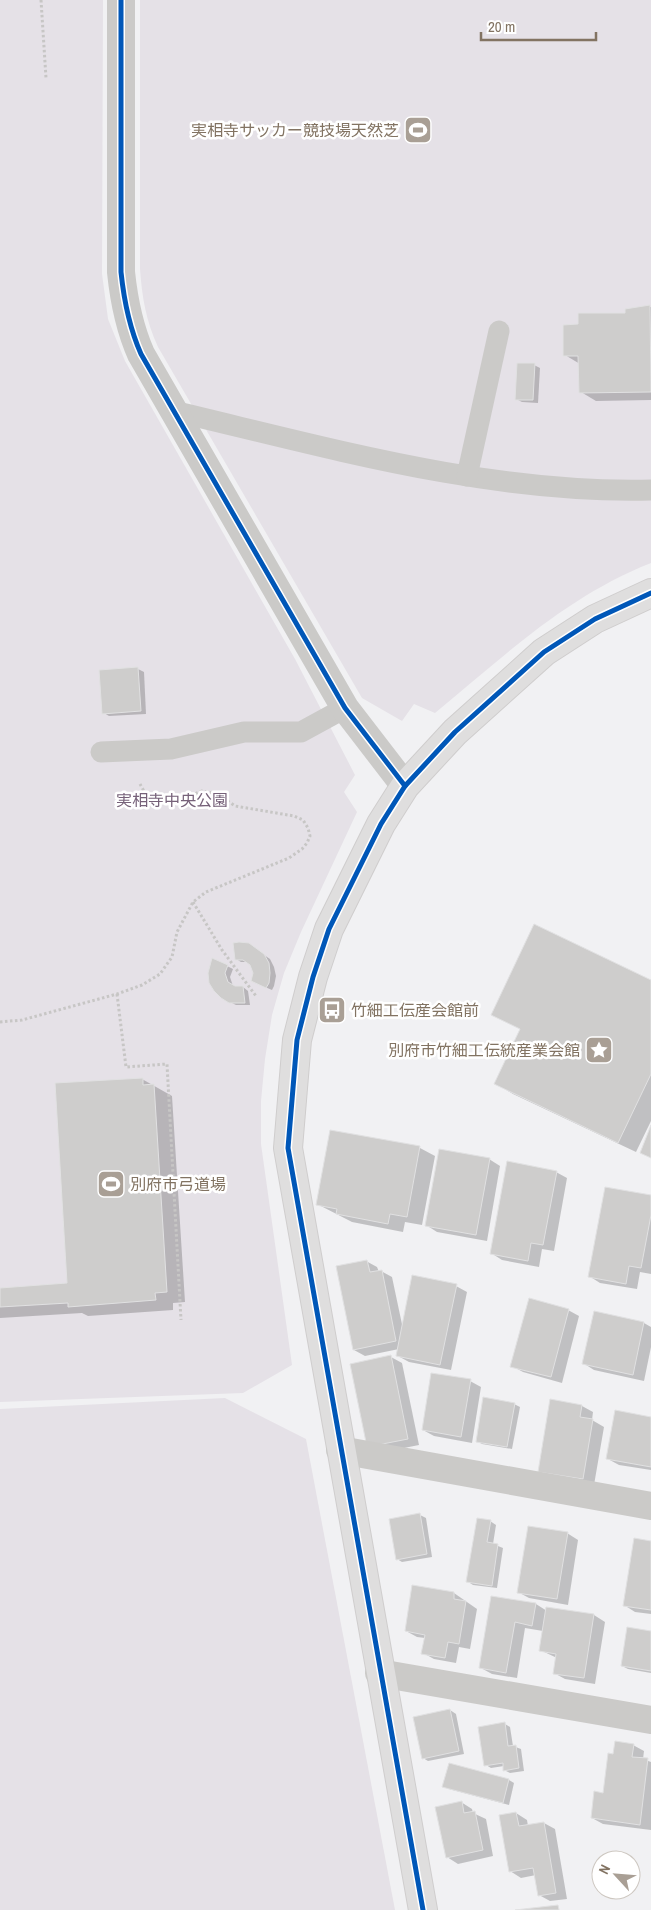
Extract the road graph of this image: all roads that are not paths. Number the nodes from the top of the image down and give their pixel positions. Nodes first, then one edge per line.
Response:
1 (121, 0) edge
2 (499, 330) dead end
3 (174, 411) junction
4 (467, 476) junction
5 (651, 490) edge
6 (651, 593) edge
7 (345, 708) junction
8 (101, 752) dead end
9 (405, 786) junction
10 (340, 1450) junction
11 (651, 1506) edge
12 (379, 1673) junction
13 (651, 1720) edge
14 (422, 1910) edge

1 - 3 street
2 - 4 lane
3 - 4 lane
3 - 7 street
4 - 5 lane
6 - 9 street
7 - 8 lane
7 - 9 street
9 - 10 street
10 - 11 street
10 - 12 street
12 - 13 street
12 - 14 street

